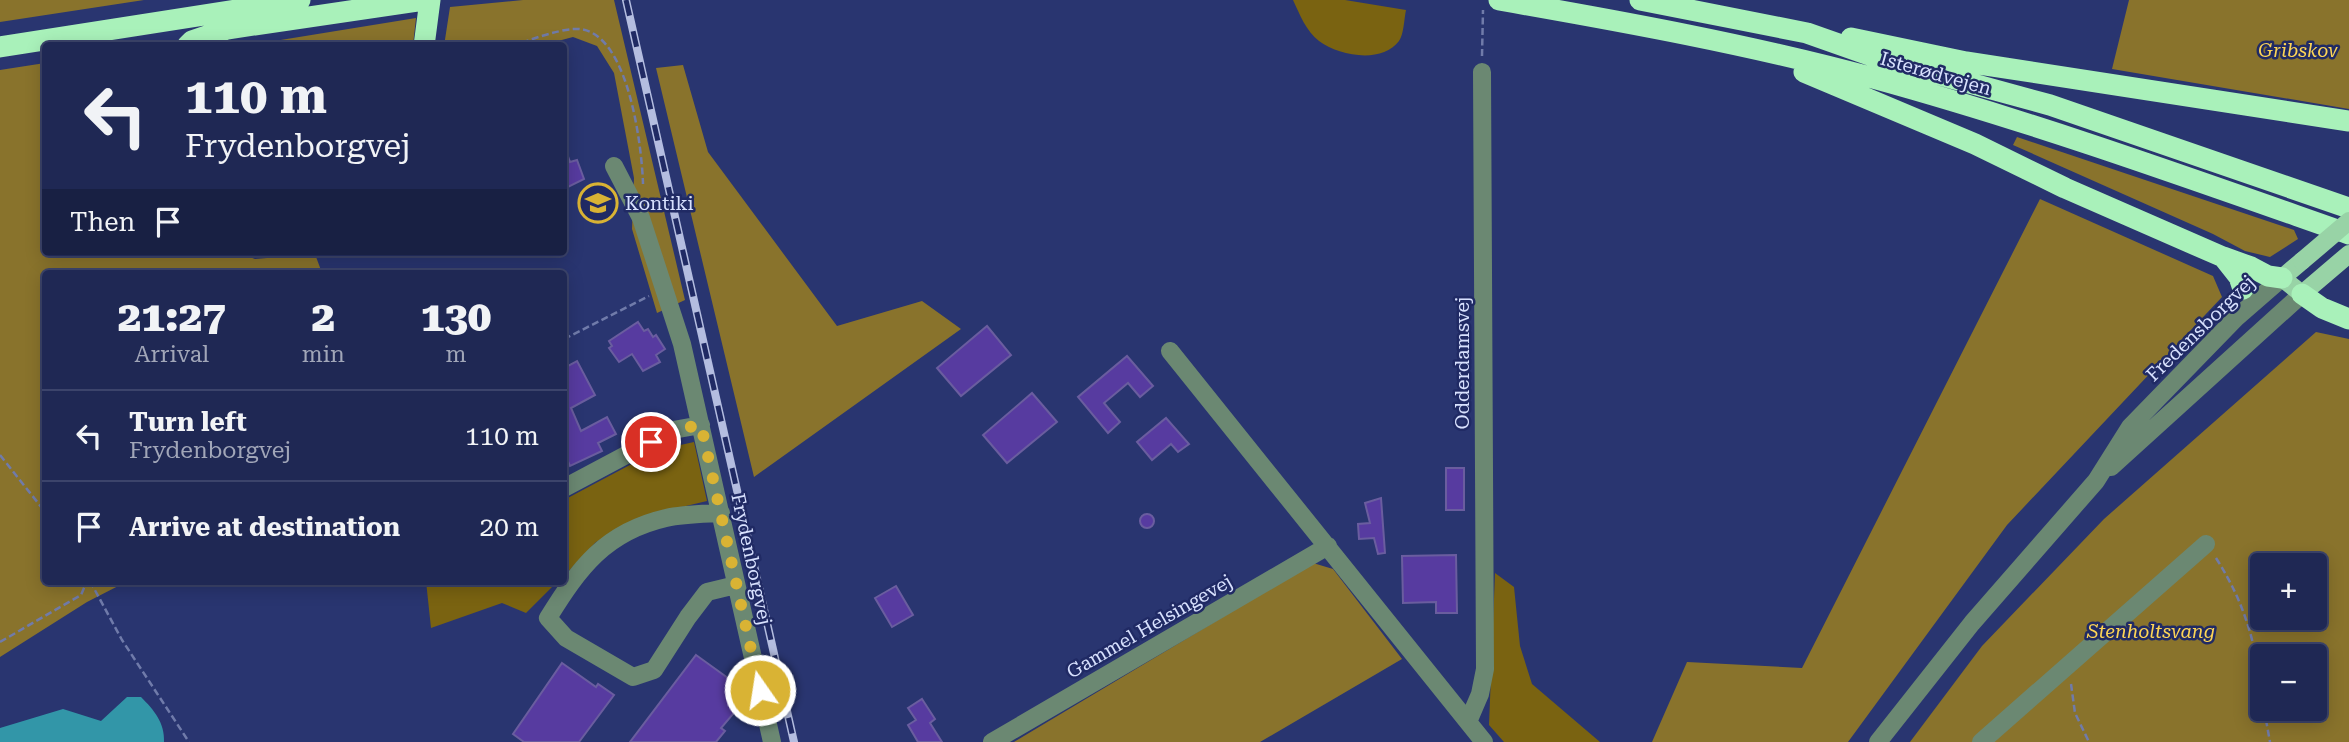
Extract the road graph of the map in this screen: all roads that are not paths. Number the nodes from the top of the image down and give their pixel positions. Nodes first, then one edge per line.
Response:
1 (300, 0) edge
2 (424, 0) edge
3 (430, 0) edge
4 (1499, 0) edge
5 (1640, 0) edge
6 (1807, 33) junction
7 (191, 42) edge
8 (425, 42) edge
9 (0, 47) edge
10 (1747, 48) junction
11 (1482, 72) road end
12 (2349, 121) edge
13 (614, 166) dead end
14 (2349, 208) edge
15 (2349, 220) edge
16 (2349, 234) edge
17 (2349, 254) edge
18 (2223, 257) junction
19 (2282, 278) junction
20 (2243, 289) joint
21 (2302, 294) junction
22 (2236, 318) junction
23 (2349, 319) edge
24 (1170, 351) dead end
25 (701, 425) junction
26 (2095, 481) junction
27 (567, 486) edge
28 (721, 513) junction
29 (2206, 544) road end
30 (1328, 546) junction
31 (736, 585) junction
32 (1468, 722) junction
33 (772, 742) edge
34 (992, 742) edge
35 (1484, 742) edge
36 (1878, 742) edge
37 (1981, 742) edge

1 - 9 highway
2 - 7 highway
3 - 8 highway
4 - 10 highway, Isterødvejen
5 - 6 highway, Isterødvejen
6 - 12 highway
6 - 14 highway, Isterødvejen
10 - 16 highway, Isterødvejen
10 - 18 highway
11 - 32 street, Odderdamsvej
13 - 25 street, Frydenborgvej
15 - 19 main road, Fredensborgvej, bridge
17 - 21 main road, Fredensborgvej
18 - 19 highway
18 - 20 highway
19 - 21 main road
19 - 22 street, Fredensborgvej
20 - 22 street
21 - 23 highway
21 - 26 street, Fredensborgvej
22 - 26 street, Fredensborgvej
24 - 30 street
25 - 27 street
25 - 28 street, Frydenborgvej
26 - 36 street, Fredensborgvej
28 - 31 street, Frydenborgvej
28 - 31 street
29 - 37 street
30 - 32 street
30 - 34 street, Gammel Helsingevej
31 - 33 street, Frydenborgvej
32 - 35 street

